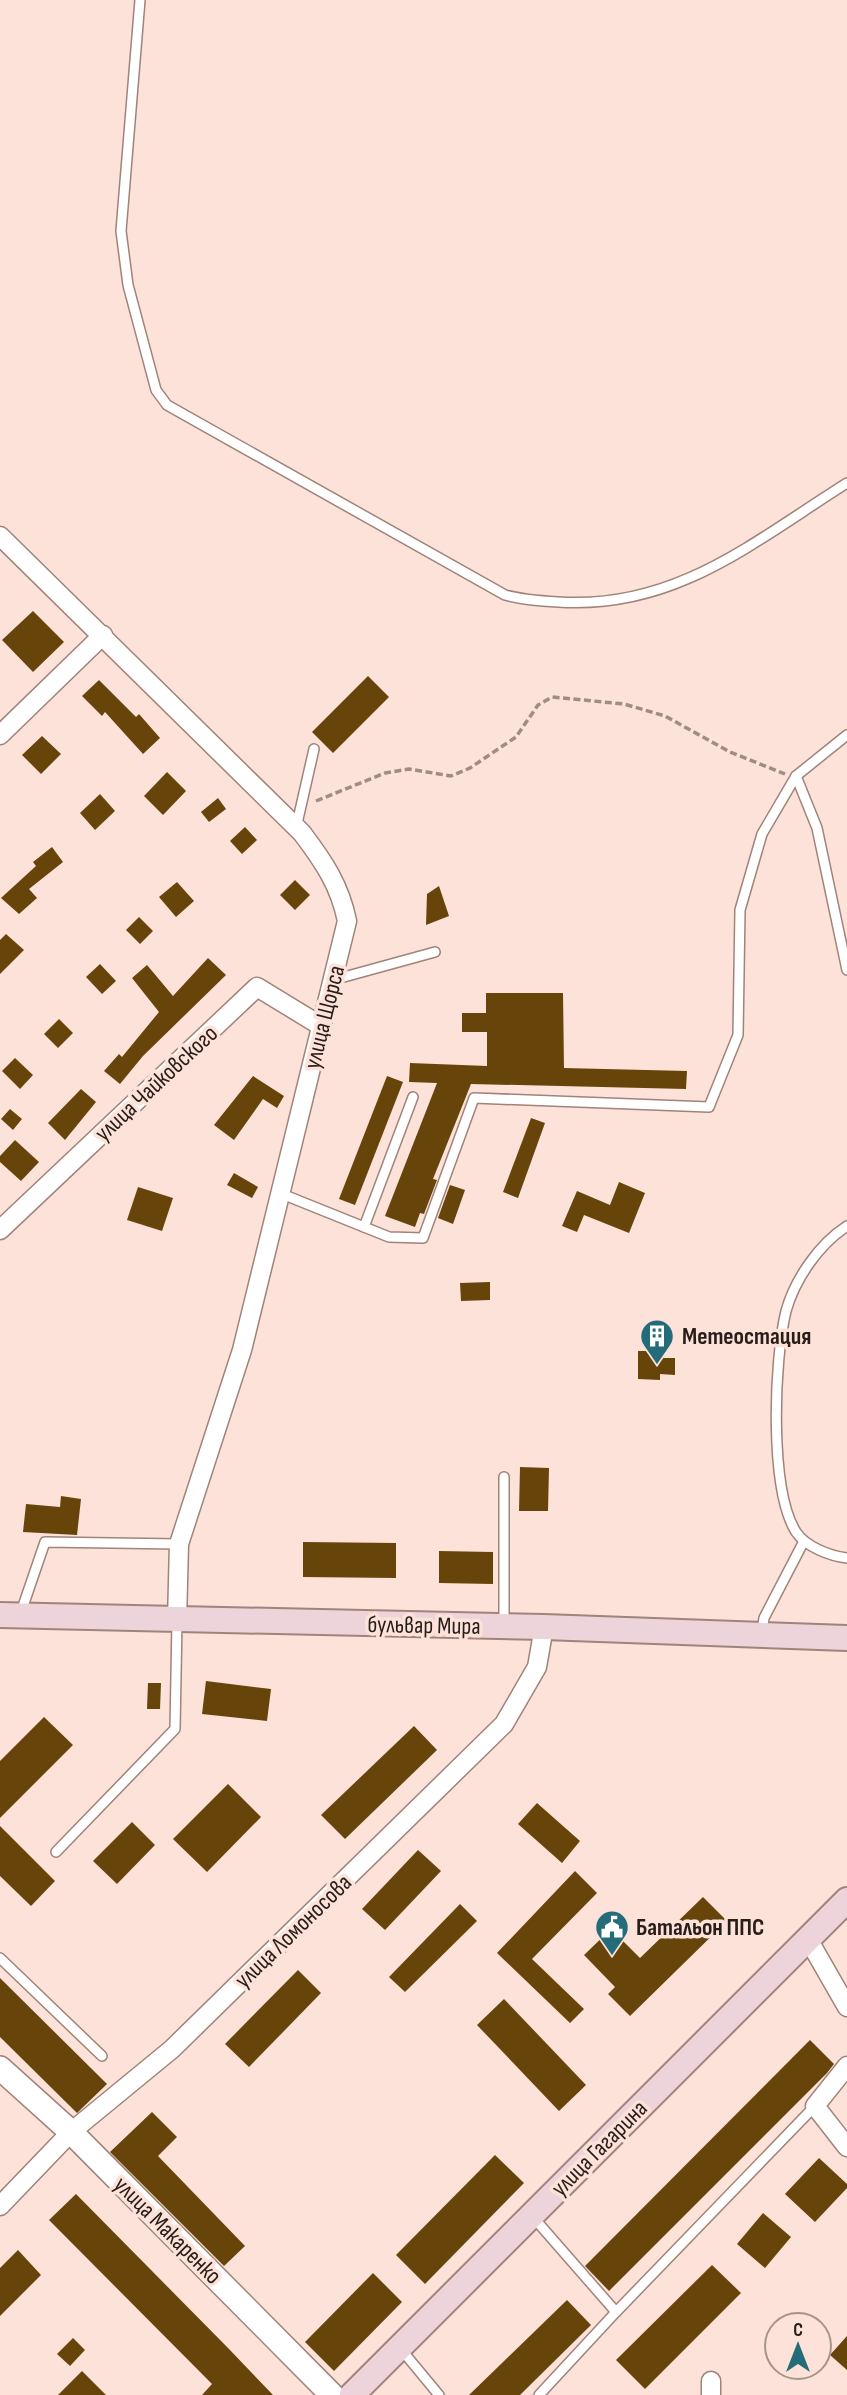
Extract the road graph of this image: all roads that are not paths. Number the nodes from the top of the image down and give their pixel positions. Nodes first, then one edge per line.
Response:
1 (140, 0) edge
2 (847, 484) edge
3 (0, 536) edge
4 (103, 635) junction
5 (0, 735) edge
6 (847, 735) edge
7 (314, 748) dead end
8 (795, 777) junction
9 (296, 828) junction
10 (435, 952) dead end
11 (847, 970) edge
12 (333, 980) junction
13 (321, 1027) junction
14 (413, 1097) dead end
15 (282, 1194) junction
16 (847, 1226) edge
17 (364, 1227) junction
18 (0, 1230) edge
19 (504, 1477) dead end
20 (804, 1541) junction
21 (179, 1544) junction
22 (847, 1558) edge
23 (10, 1616) edge
24 (177, 1621) junction
25 (504, 1626) junction
26 (544, 1627) junction
27 (761, 1634) junction
28 (847, 1637) edge
29 (56, 1852) dead end
30 (847, 1900) edge
31 (808, 1939) junction
32 (0, 1958) edge
33 (847, 2007) edge
34 (102, 2056) dead end
35 (847, 2066) edge
36 (0, 2068) edge
37 (815, 2106) junction
38 (71, 2132) junction
39 (847, 2147) edge
40 (0, 2206) edge
41 (532, 2215) junction
42 (616, 2312) junction
43 (400, 2348) junction
44 (332, 2395) edge
45 (352, 2395) edge
46 (439, 2395) edge
47 (539, 2395) edge

1 - 2 lane
3 - 4 street, улица Щорса
4 - 5 street
4 - 9 street, улица Щорса
6 - 8 lane
7 - 9 lane
8 - 11 lane
8 - 17 lane
9 - 12 street, улица Щорса
10 - 12 lane
12 - 13 street, улица Щорса
13 - 15 street, улица Щорса
13 - 18 street, улица Чайковского
14 - 17 lane
15 - 17 lane
15 - 21 street, улица Щорса
16 - 20 lane
19 - 25 lane
20 - 22 lane
20 - 27 lane
21 - 23 lane
21 - 24 street, улица Щорса
23 - 24 main road, бульвар Мира
24 - 25 main road, бульвар Мира
24 - 29 lane
25 - 26 main road, бульвар Мира
26 - 27 main road, бульвар Мира
26 - 38 street, улица Ломоносова
27 - 28 main road, бульвар Мира
30 - 31 main road, улица Гагарина
31 - 33 street
31 - 41 main road, улица Гагарина
32 - 34 lane
35 - 37 street
36 - 38 street, улица Макаренко
37 - 39 street
37 - 42 lane
38 - 40 street, улица Ломоносова
38 - 44 street, улица Макаренко
41 - 42 lane
41 - 43 main road, улица Гагарина
42 - 47 lane
43 - 45 main road, улица Гагарина
43 - 46 lane

